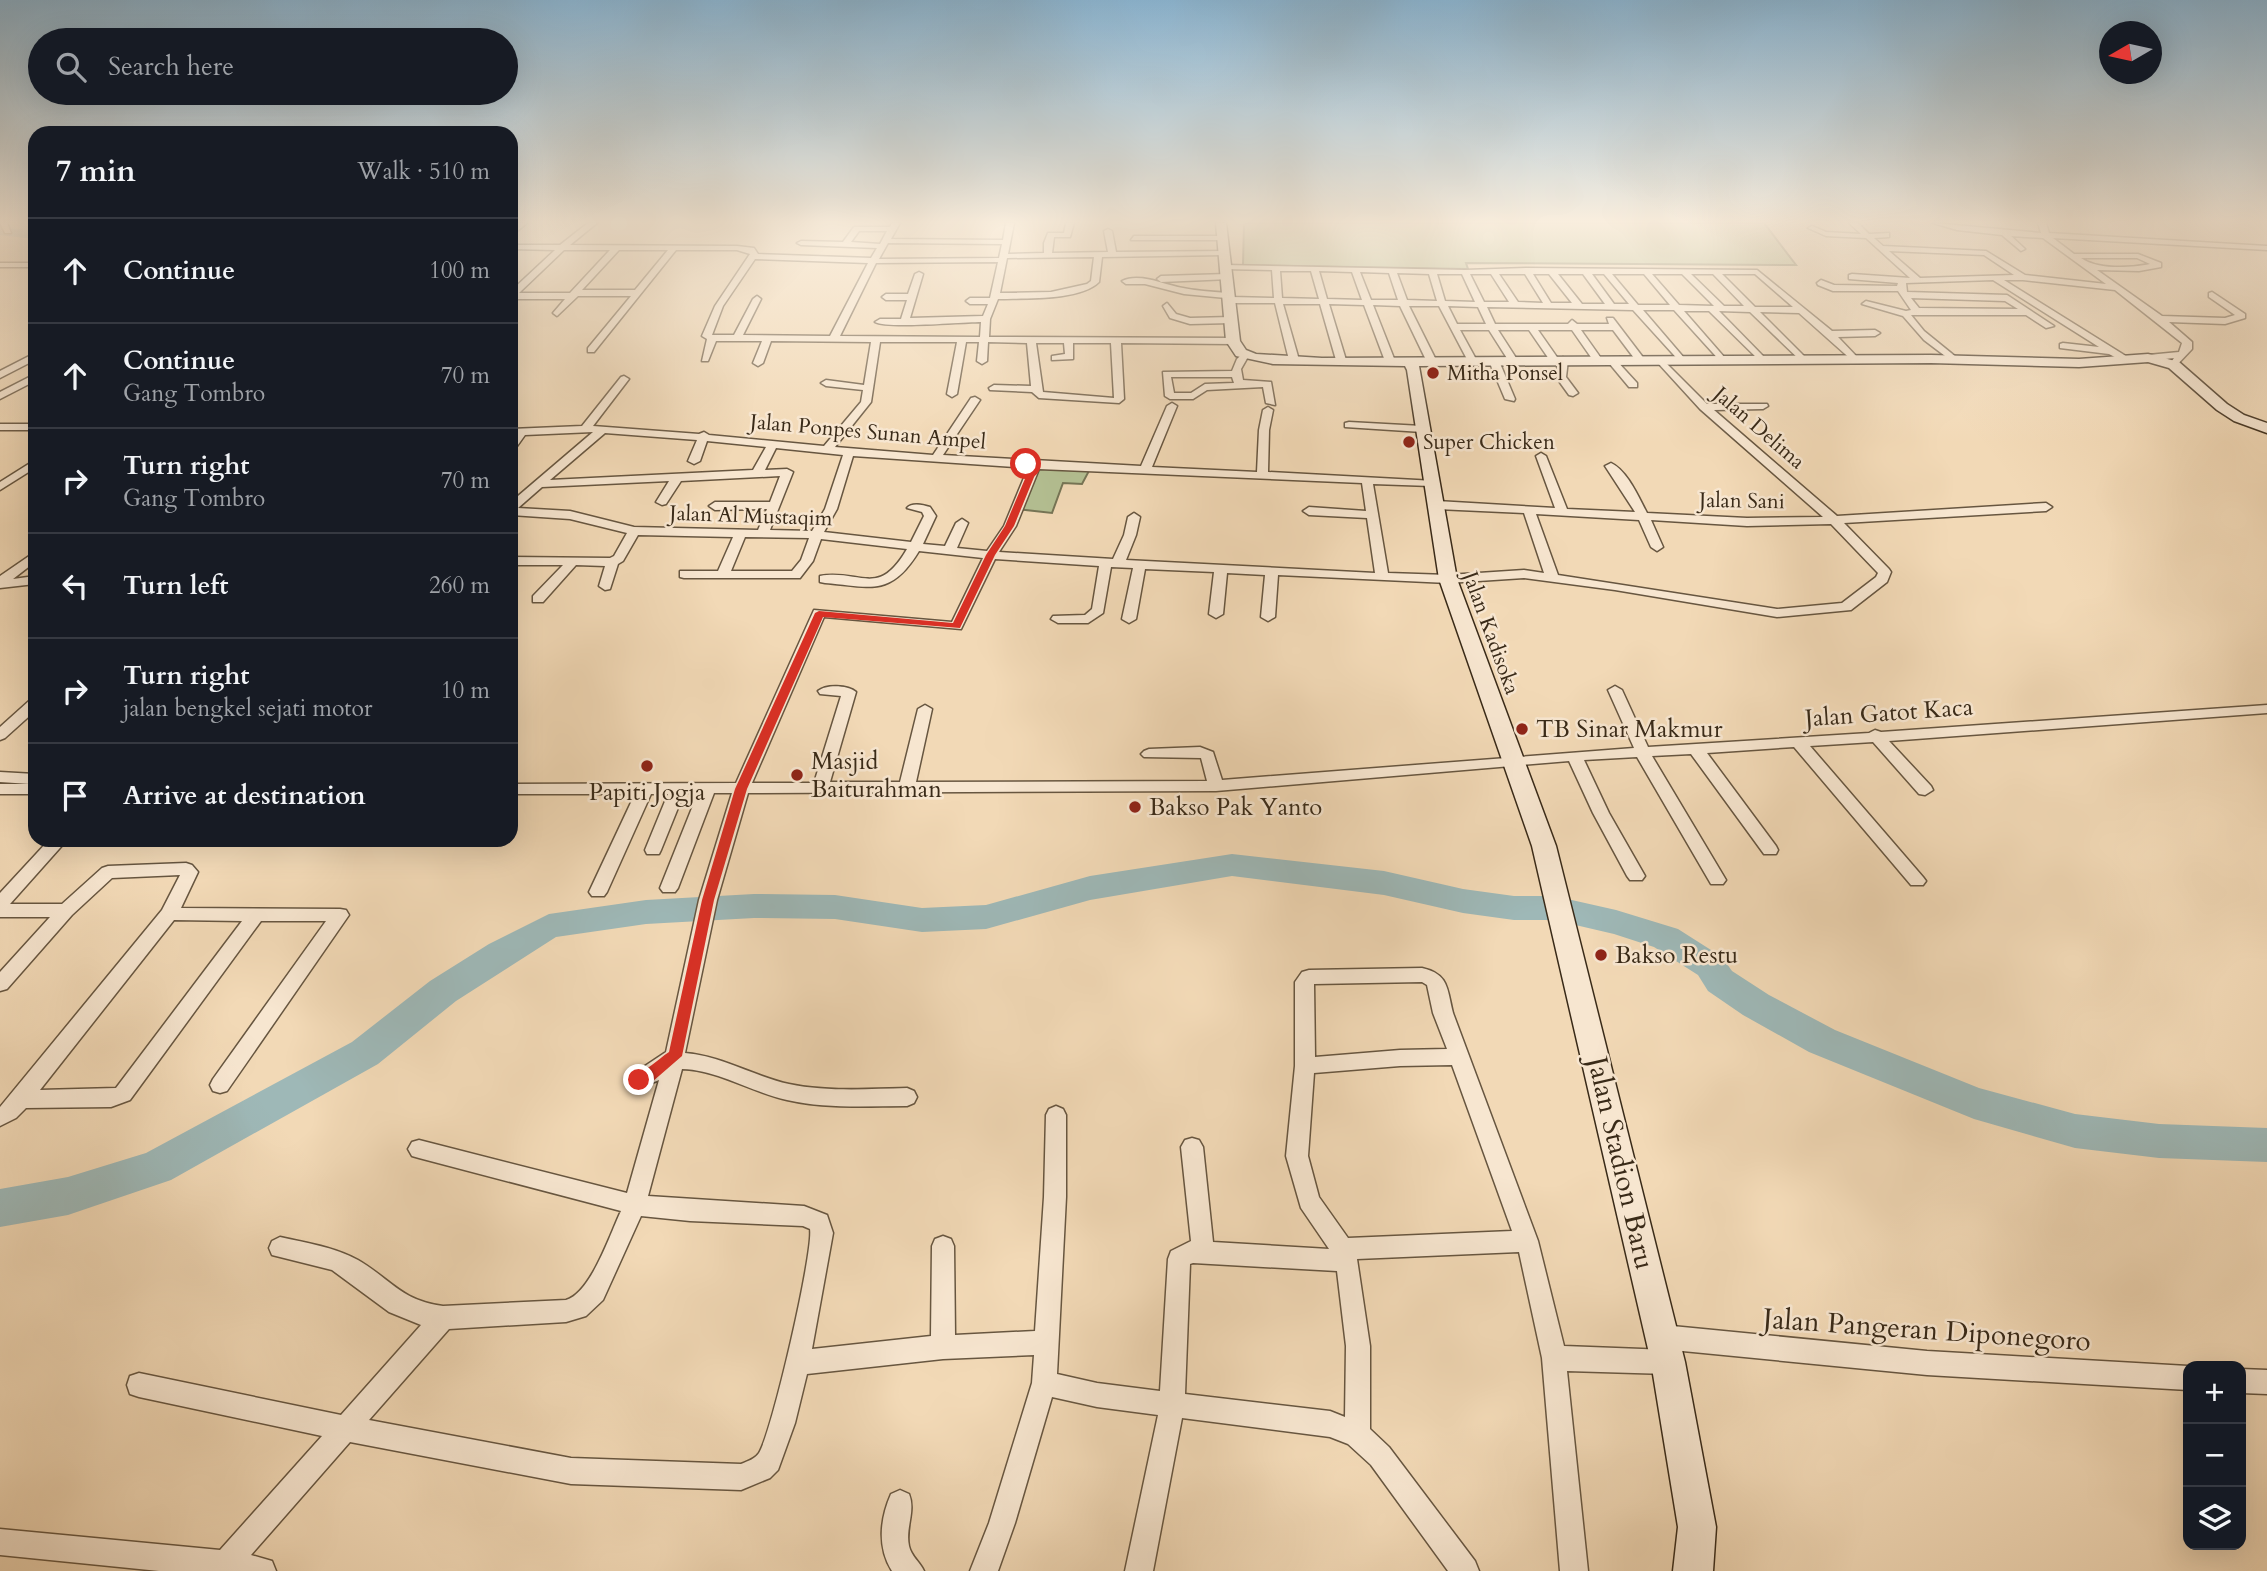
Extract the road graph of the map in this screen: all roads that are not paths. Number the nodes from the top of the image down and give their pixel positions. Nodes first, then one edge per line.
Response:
1 (571, 296) edge
2 (632, 296) edge
3 (725, 296) edge
4 (856, 296) edge
5 (1026, 296) edge
6 (1218, 296) edge
7 (1278, 296) edge
8 (1321, 296) edge
9 (1363, 296) edge
10 (1401, 296) edge
11 (1440, 296) edge
12 (1476, 296) edge
13 (1510, 296) edge
14 (1546, 296) edge
15 (1571, 296) edge
16 (1604, 296) edge
17 (1628, 296) edge
18 (1668, 296) edge
19 (1705, 296) edge
20 (1739, 296) edge
21 (1786, 296) edge
22 (1907, 296) edge
23 (1988, 296) edge
24 (2026, 296) edge
25 (2130, 296) edge
26 (2214, 296) edge
27 (886, 297) dead end
28 (911, 297) joint
29 (994, 298) junction
30 (1229, 298) junction
31 (757, 299) dead end
32 (1278, 300) junction
33 (970, 301) dead end
34 (1322, 302) junction
35 (1365, 303) junction
36 (1404, 304) junction
37 (1442, 304) junction
38 (1866, 304) dead end
39 (1480, 305) junction
40 (1167, 306) dead end
41 (1516, 306) junction
42 (1554, 307) junction
43 (1580, 307) junction
44 (1600, 307) junction
45 (1612, 307) junction
46 (1637, 307) junction
47 (1678, 307) junction
48 (1716, 309) junction
49 (1751, 309) junction
50 (1802, 310) junction
51 (1916, 311) junction
52 (2028, 312) junction
53 (557, 313) dead end
54 (1906, 314) junction
55 (2055, 314) junction
56 (986, 319) junction
57 (2161, 319) junction
58 (1231, 320) junction
59 (904, 322) junction
60 (880, 323) dead end
61 (2049, 326) dead end
62 (1454, 327) junction
63 (1492, 327) junction
64 (1532, 327) junction
65 (1576, 327) junction
66 (1615, 327) junction
67 (1875, 333) dead end
68 (1830, 334) junction
69 (712, 338) junction
70 (737, 339) junction
71 (767, 339) junction
72 (833, 340) junction
73 (876, 340) junction
74 (962, 340) junction
75 (984, 340) junction
76 (1031, 340) junction
77 (1068, 341) junction
78 (1116, 341) junction
79 (1233, 341) junction
80 (2063, 346) dead end
81 (591, 350) dead end
82 (1244, 355) junction
83 (2120, 356) junction
84 (1055, 358) dead end
85 (705, 359) dead end
86 (1854, 359) junction
87 (1953, 359) junction
88 (28, 360) edge
89 (1294, 360) junction
90 (1340, 360) junction
91 (1390, 360) junction
92 (1558, 360) junction
93 (1640, 360) junction
94 (1722, 360) junction
95 (1762, 360) junction
96 (1803, 360) junction
97 (2178, 360) junction
98 (1472, 361) junction
99 (1494, 361) junction
100 (1513, 361) junction
101 (1605, 361) junction
102 (1661, 361) junction
103 (1682, 361) junction
104 (982, 362) dead end
105 (1410, 362) junction
106 (1432, 362) junction
107 (758, 363) dead end
108 (0, 375) edge
109 (624, 379) dead end
110 (1237, 379) junction
111 (28, 381) edge
112 (826, 383) dead end
113 (1633, 385) dead end
114 (867, 388) junction
115 (994, 388) dead end
116 (1035, 388) junction
117 (1058, 389) dead end
118 (1118, 391) junction
119 (1573, 393) dead end
120 (952, 394) dead end
121 (0, 396) edge
122 (1510, 399) dead end
123 (975, 400) dead end
124 (1172, 406) dead end
125 (1763, 406) dead end
126 (1704, 407) junction
127 (1349, 425) dead end
128 (0, 427) edge
129 (28, 427) edge
130 (2267, 428) edge
131 (585, 429) junction
132 (603, 429) junction
133 (1422, 429) junction
134 (518, 431) edge
135 (704, 435) junction
136 (774, 443) junction
137 (828, 449) junction
138 (849, 452) junction
139 (1541, 456) dead end
140 (936, 458) junction
141 (694, 461) dead end
142 (1035, 465) junction
143 (1611, 466) dead end
144 (28, 468) edge
145 (1145, 470) junction
146 (757, 474) junction
147 (1262, 476) junction
148 (677, 478) junction
149 (1367, 480) junction
150 (1432, 483) junction
151 (542, 484) junction
152 (0, 487) edge
153 (662, 502) dead end
154 (518, 504) edge
155 (774, 505) junction
156 (1437, 505) junction
157 (715, 506) dead end
158 (2046, 507) dead end
159 (913, 508) dead end
160 (1529, 510) junction
161 (518, 511) edge
162 (1309, 511) dead end
163 (1562, 511) junction
164 (1373, 515) junction
165 (1134, 517) dead end
166 (1645, 517) junction
167 (1834, 520) junction
168 (962, 523) dead end
169 (634, 531) junction
170 (740, 534) junction
171 (762, 535) junction
172 (816, 535) junction
173 (916, 547) junction
174 (1657, 547) dead end
175 (949, 551) junction
176 (991, 555) junction
177 (28, 561) edge
178 (518, 561) edge
179 (572, 562) junction
180 (612, 562) junction
181 (1112, 563) junction
182 (1140, 564) junction
183 (1221, 569) junction
184 (1272, 572) junction
185 (684, 574) dead end
186 (723, 574) junction
187 (1382, 577) junction
188 (1552, 577) junction
189 (825, 579) dead end
190 (1448, 579) junction
191 (28, 581) edge
192 (0, 583) edge
193 (605, 586) dead end
194 (538, 599) dead end
195 (1216, 614) dead end
196 (1268, 617) dead end
197 (1058, 619) dead end
198 (1129, 619) dead end
199 (1615, 690) dead end
200 (825, 691) dead end
201 (28, 709) edge
202 (925, 709) dead end
203 (2267, 709) edge
204 (0, 735) edge
205 (1875, 735) junction
206 (1798, 742) junction
207 (1696, 748) junction
208 (1643, 753) junction
209 (1149, 754) dead end
210 (1575, 757) junction
211 (1515, 760) junction
212 (0, 777) edge
213 (25, 783) edge
214 (1216, 786) junction
215 (907, 788) junction
216 (518, 789) edge
217 (645, 789) junction
218 (708, 789) junction
219 (741, 789) junction
220 (820, 789) junction
221 (677, 790) junction
222 (1925, 790) dead end
223 (53, 847) edge
224 (653, 850) dead end
225 (1770, 850) dead end
226 (1636, 876) dead end
227 (1717, 880) dead end
228 (1917, 881) dead end
229 (669, 888) dead end
230 (598, 892) dead end
231 (0, 904) edge
232 (66, 910) junction
233 (0, 911) edge
234 (169, 914) junction
235 (256, 915) junction
236 (0, 985) edge
237 (1461, 1057) junction
238 (675, 1058) junction
239 (1305, 1066) junction
240 (639, 1080) dead end
241 (220, 1085) dead end
242 (906, 1097) dead end
243 (21, 1099) junction
244 (1056, 1115) dead end
245 (0, 1117) edge
246 (1192, 1147) dead end
247 (418, 1149) dead end
248 (635, 1205) junction
249 (1527, 1241) junction
250 (943, 1246) dead end
251 (280, 1248) dead end
252 (1203, 1252) junction
253 (1344, 1255) junction
254 (443, 1318) junction
255 (1044, 1343) junction
256 (943, 1347) junction
257 (1665, 1350) junction
258 (1554, 1358) junction
259 (798, 1363) junction
260 (2183, 1378) edge
261 (2246, 1381) edge
262 (2267, 1382) edge
263 (1044, 1383) junction
264 (139, 1385) dead end
265 (1172, 1405) junction
266 (344, 1428) junction
267 (1357, 1434) junction
268 (900, 1503) dead end
269 (0, 1542) edge
270 (226, 1564) junction
271 (262, 1571) edge
272 (910, 1571) edge
273 (984, 1571) edge
274 (1139, 1571) edge
275 (1465, 1571) edge
276 (1574, 1571) edge
277 (1693, 1571) edge

1 - 53 street
2 - 81 street
3 - 69 street
4 - 72 street
5 - 29 street
6 - 30 street
7 - 32 street
8 - 34 street
9 - 35 street
10 - 36 street
11 - 37 street
12 - 39 street
13 - 41 street
14 - 42 street
15 - 43 street
16 - 45 street
17 - 46 street
18 - 47 street
19 - 48 street
20 - 49 street
21 - 50 street
22 - 51 street
23 - 52 street
24 - 55 street
25 - 57 street
26 - 57 street
27 - 28 street
28 - 59 street
29 - 33 street
29 - 56 street
30 - 32 street
30 - 58 street
31 - 70 street
32 - 34 street
32 - 89 street
34 - 35 street
34 - 90 street
35 - 36 street
35 - 91 street
36 - 37 street
36 - 106 street
37 - 39 street
37 - 62 street
38 - 54 street
39 - 41 street
39 - 63 street
40 - 58 street
41 - 42 street
42 - 43 street
42 - 65 street
43 - 44 street
44 - 45 street
44 - 66 street
45 - 46 street
46 - 47 street
46 - 103 street
47 - 48 street
47 - 94 street
48 - 49 street
48 - 95 street
49 - 50 street
49 - 96 street
50 - 68 street
51 - 52 street
51 - 54 street
52 - 55 street
52 - 61 street
54 - 87 street
55 - 83 street
56 - 59 street
56 - 75 street
57 - 97 street
58 - 79 street
59 - 60 street
62 - 63 street
62 - 98 street
63 - 64 street
63 - 100 street
64 - 65 street
64 - 92 street
65 - 66 street
65 - 101 street
66 - 93 street
67 - 68 street
68 - 86 street
69 - 70 street
69 - 85 street
70 - 71 street
71 - 72 street
71 - 107 street
72 - 73 street
73 - 74 street
73 - 114 street
74 - 75 street
74 - 120 street
75 - 76 street
75 - 104 street
76 - 77 street
76 - 116 street
77 - 78 street
77 - 84 street
78 - 79 street
78 - 118 street
79 - 82 street
80 - 83 street
82 - 89 street
82 - 110 street
83 - 87 street
83 - 97 street
86 - 87 street
86 - 96 street
88 - 108 street
89 - 90 street
90 - 91 street
91 - 105 street
92 - 100 street
92 - 101 street
92 - 119 street
93 - 101 street
93 - 102 street
94 - 95 street
94 - 103 street
95 - 96 street
97 - 130 street
98 - 99 street
98 - 106 street
99 - 100 street
99 - 122 street
101 - 113 street
102 - 103 street
102 - 126 street, Jalan Delima
105 - 106 street
105 - 133 street, Jalan Kadisoka
109 - 131 street
110 - 110 street
110 - 147 street
111 - 121 street
112 - 114 street
114 - 137 street
115 - 116 street
116 - 118 street
117 - 118 street
123 - 140 street
124 - 145 street
125 - 126 street
126 - 167 street, Jalan Delima
127 - 133 street
128 - 129 street
131 - 132 street, Jalan Ponpes Sunan Ampel
131 - 134 street, Jalan Ponpes Sunan Ampel
132 - 135 street, Jalan Ponpes Sunan Ampel
132 - 151 street
133 - 150 street, Jalan Kadisoka
135 - 136 street, Jalan Ponpes Sunan Ampel
135 - 141 street
136 - 137 street, Jalan Ponpes Sunan Ampel
136 - 146 street
137 - 138 street, Jalan Ponpes Sunan Ampel
138 - 140 street, Jalan Ponpes Sunan Ampel
138 - 172 street
139 - 163 street
140 - 142 street, Jalan Ponpes Sunan Ampel
142 - 145 street, Jalan Ponpes Sunan Ampel
142 - 176 street
143 - 166 street
144 - 152 street
145 - 147 street, Jalan Ponpes Sunan Ampel
146 - 148 street
146 - 155 street
147 - 149 street, Jalan Ponpes Sunan Ampel
148 - 151 street
148 - 153 street
149 - 150 street, Jalan Ponpes Sunan Ampel
149 - 164 street
150 - 156 street, Jalan Kadisoka
151 - 154 street
155 - 157 street
155 - 171 street
156 - 160 street, Jalan Sani
156 - 190 street, Jalan Kadisoka
158 - 167 street, Jalan Sani
159 - 173 street
160 - 163 street, Jalan Sani
160 - 188 street
161 - 169 street, Jalan Al Mustaqim
162 - 164 street
163 - 166 street, Jalan Sani
164 - 187 street
165 - 181 street
166 - 167 street, Jalan Sani
166 - 174 street
167 - 188 street, Jalan Delima
168 - 175 street
169 - 170 street, Jalan Al Mustaqim
169 - 180 street
170 - 171 street, Jalan Al Mustaqim
170 - 186 street
171 - 172 street, Jalan Al Mustaqim
172 - 173 street, Jalan Al Mustaqim
172 - 186 street
173 - 175 street, Jalan Al Mustaqim
173 - 189 street
175 - 176 street, Jalan Al Mustaqim
176 - 181 street, Jalan Al Mustaqim
176 - 219 street
177 - 192 street
178 - 179 street
179 - 180 street
179 - 194 street
180 - 193 street
181 - 182 street, Jalan Al Mustaqim
181 - 197 street
182 - 183 street, Jalan Al Mustaqim
182 - 198 street
183 - 184 street, Jalan Al Mustaqim
183 - 195 street
184 - 187 street, Jalan Al Mustaqim
184 - 196 street
185 - 186 street
187 - 190 street, Jalan Al Mustaqim
188 - 190 street, Jalan Al Mustaqim
190 - 211 street, Jalan Kadisoka
191 - 192 street
199 - 208 street
200 - 220 street
201 - 204 street
202 - 215 street
203 - 205 street, Jalan Gatot Kaca
205 - 206 street, Jalan Gatot Kaca
205 - 222 street
206 - 207 street, Jalan Gatot Kaca
206 - 228 street
207 - 208 street, Jalan Gatot Kaca
207 - 225 street
208 - 210 street, Jalan Gatot Kaca
208 - 227 street
209 - 214 street
210 - 211 street, Jalan Gatot Kaca
210 - 226 street
211 - 214 street, Jalan Gatot Kaca
211 - 257 street, Jalan Stadion Baru
212 - 213 street
214 - 215 street, Jalan Gatot Kaca
215 - 220 street, Jalan Gatot Kaca
216 - 217 street, Jalan Gatot Kaca
217 - 221 street, Jalan Gatot Kaca
217 - 230 street
218 - 219 street, Jalan Gatot Kaca
218 - 221 street, Jalan Gatot Kaca
218 - 229 street
219 - 220 street, Jalan Gatot Kaca
219 - 238 street
221 - 224 street
223 - 231 street
232 - 233 street
232 - 234 street
232 - 236 street
234 - 235 street
234 - 243 street
235 - 241 street
235 - 243 street
237 - 239 street
237 - 239 street
237 - 249 street
238 - 240 street
238 - 242 street
238 - 248 street
239 - 253 street
243 - 245 street
244 - 255 street
246 - 252 street
247 - 248 street
248 - 254 street
248 - 259 street
249 - 253 street
249 - 258 street
250 - 256 street
251 - 254 street
252 - 253 street
252 - 265 street
253 - 267 street
254 - 266 street
255 - 256 street
255 - 263 street
256 - 259 street
257 - 258 street, Jalan Pangeran Diponegoro
257 - 260 street, Jalan Pangeran Diponegoro
257 - 277 street, Jalan Stadion Baru
258 - 276 street
259 - 266 street
261 - 262 street
263 - 265 street
263 - 273 street
264 - 266 street
265 - 267 street
265 - 274 street
266 - 270 street
267 - 275 street
268 - 272 street
269 - 270 street
270 - 271 street

